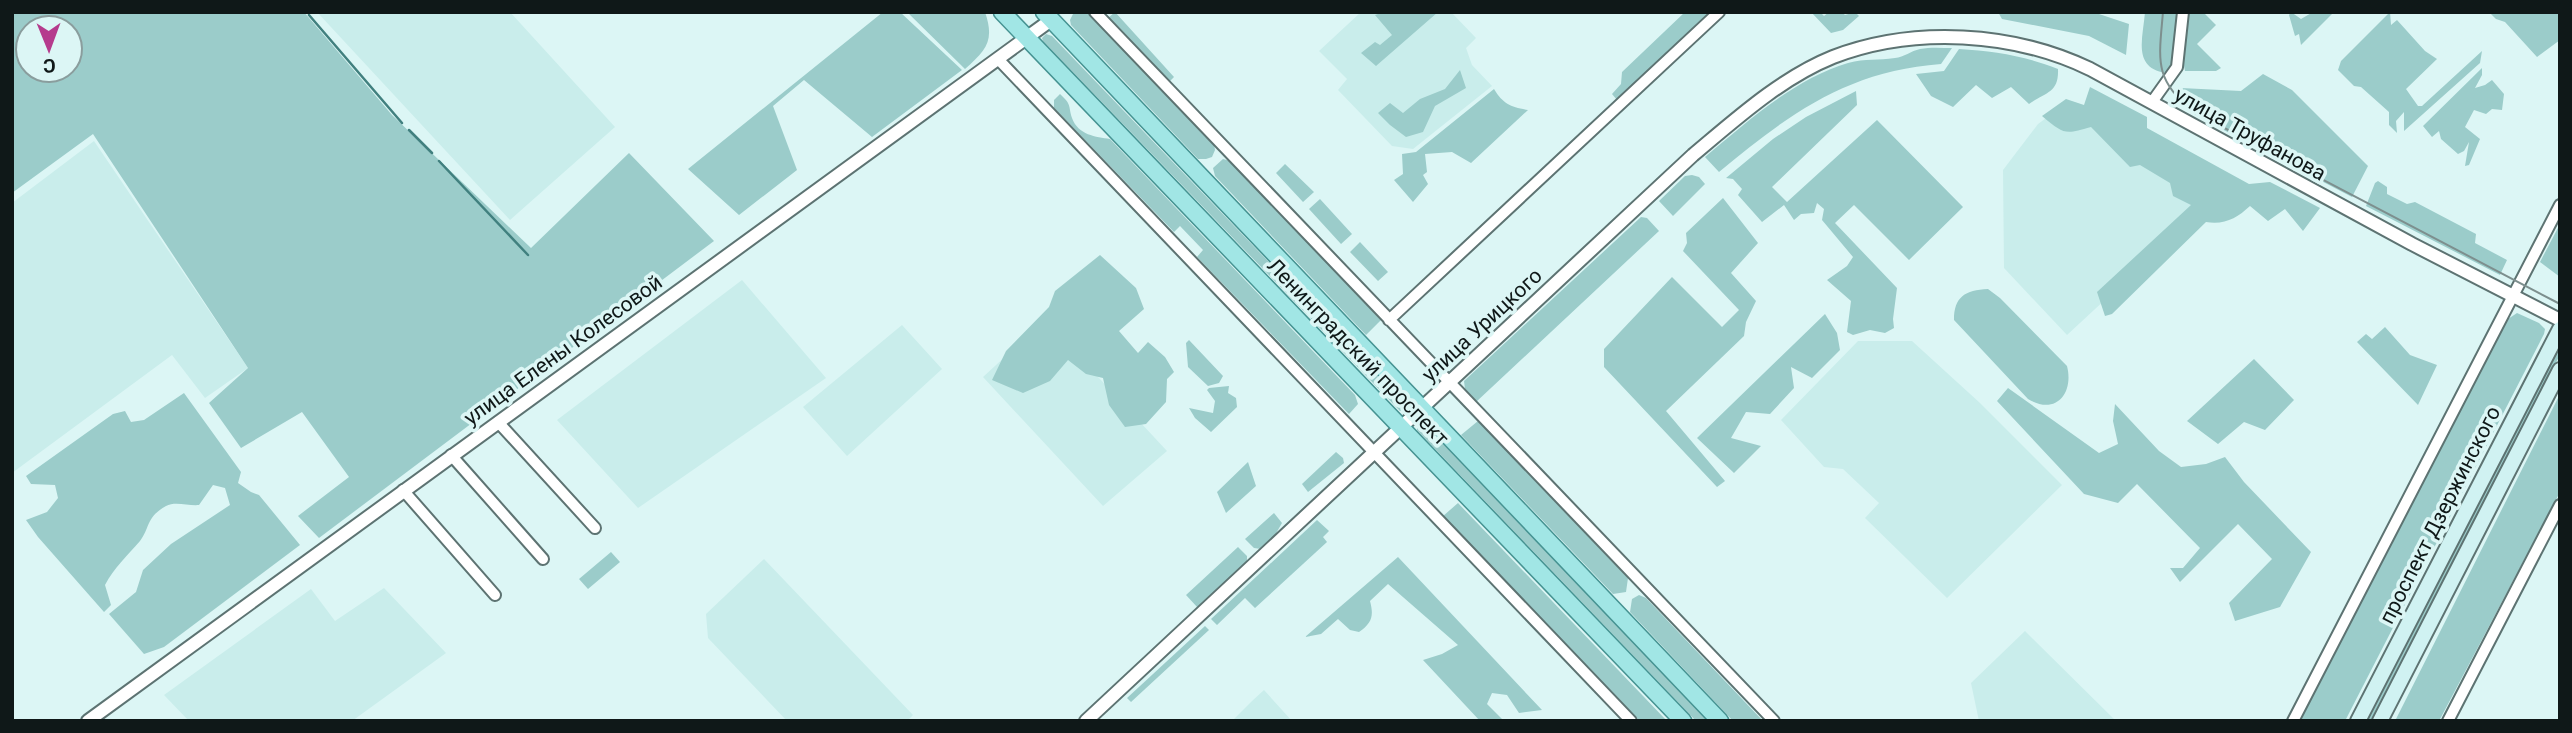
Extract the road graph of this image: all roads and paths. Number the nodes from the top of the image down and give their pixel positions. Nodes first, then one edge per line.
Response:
1 (1002, 12) edge
2 (1095, 12) edge
3 (1719, 12) edge
4 (2183, 12) edge
5 (1052, 15) edge
6 (1027, 39) junction
7 (1906, 41) joint
8 (998, 60) junction
9 (2152, 102) junction
10 (2560, 205) edge
11 (2513, 296) junction
12 (1389, 320) junction
13 (2560, 320) edge
14 (2560, 329) edge
15 (2560, 370) edge
16 (1449, 383) junction
17 (1422, 408) junction
18 (498, 422) junction
19 (1402, 427) junction
20 (1375, 452) junction
21 (451, 455) junction
22 (403, 490) junction
23 (2560, 505) edge
24 (595, 528) dead end
25 (543, 559) dead end
26 (495, 595) dead end
27 (88, 721) edge
28 (1086, 721) edge
29 (1631, 721) edge
30 (1683, 721) edge
31 (1720, 721) edge
32 (1774, 721) edge
33 (2293, 721) edge
34 (2358, 721) edge
35 (2380, 721) edge
36 (2448, 721) edge

1 - 6 main road, Ленинградский проспект
2 - 12 street
3 - 12 street
4 - 9 street
5 - 6 street, улица Елены Колесовой
5 - 17 main road, Ленинградский проспект
6 - 8 street, улица Елены Колесовой
6 - 19 main road, Ленинградский проспект
7 - 9 street, улица Труфанова
7 - 16 street, улица Урицкого
8 - 18 street, улица Елены Колесовой
8 - 20 street
9 - 11 street, улица Труфанова
10 - 11 street
11 - 13 street, улица Труфанова
11 - 33 street
12 - 16 street
14 - 34 main road, проспект Дзержинского
15 - 35 main road, проспект Дзержинского
16 - 17 street, улица Урицкого
16 - 32 street
17 - 19 street, улица Урицкого
17 - 31 main road, Ленинградский проспект
18 - 21 street, улица Елены Колесовой
18 - 24 street
19 - 20 street, улица Урицкого
19 - 30 main road, Ленинградский проспект
20 - 28 street, улица Урицкого
20 - 29 street
21 - 22 street, улица Елены Колесовой
21 - 25 street
22 - 26 street
22 - 27 street, улица Елены Колесовой
23 - 36 street

